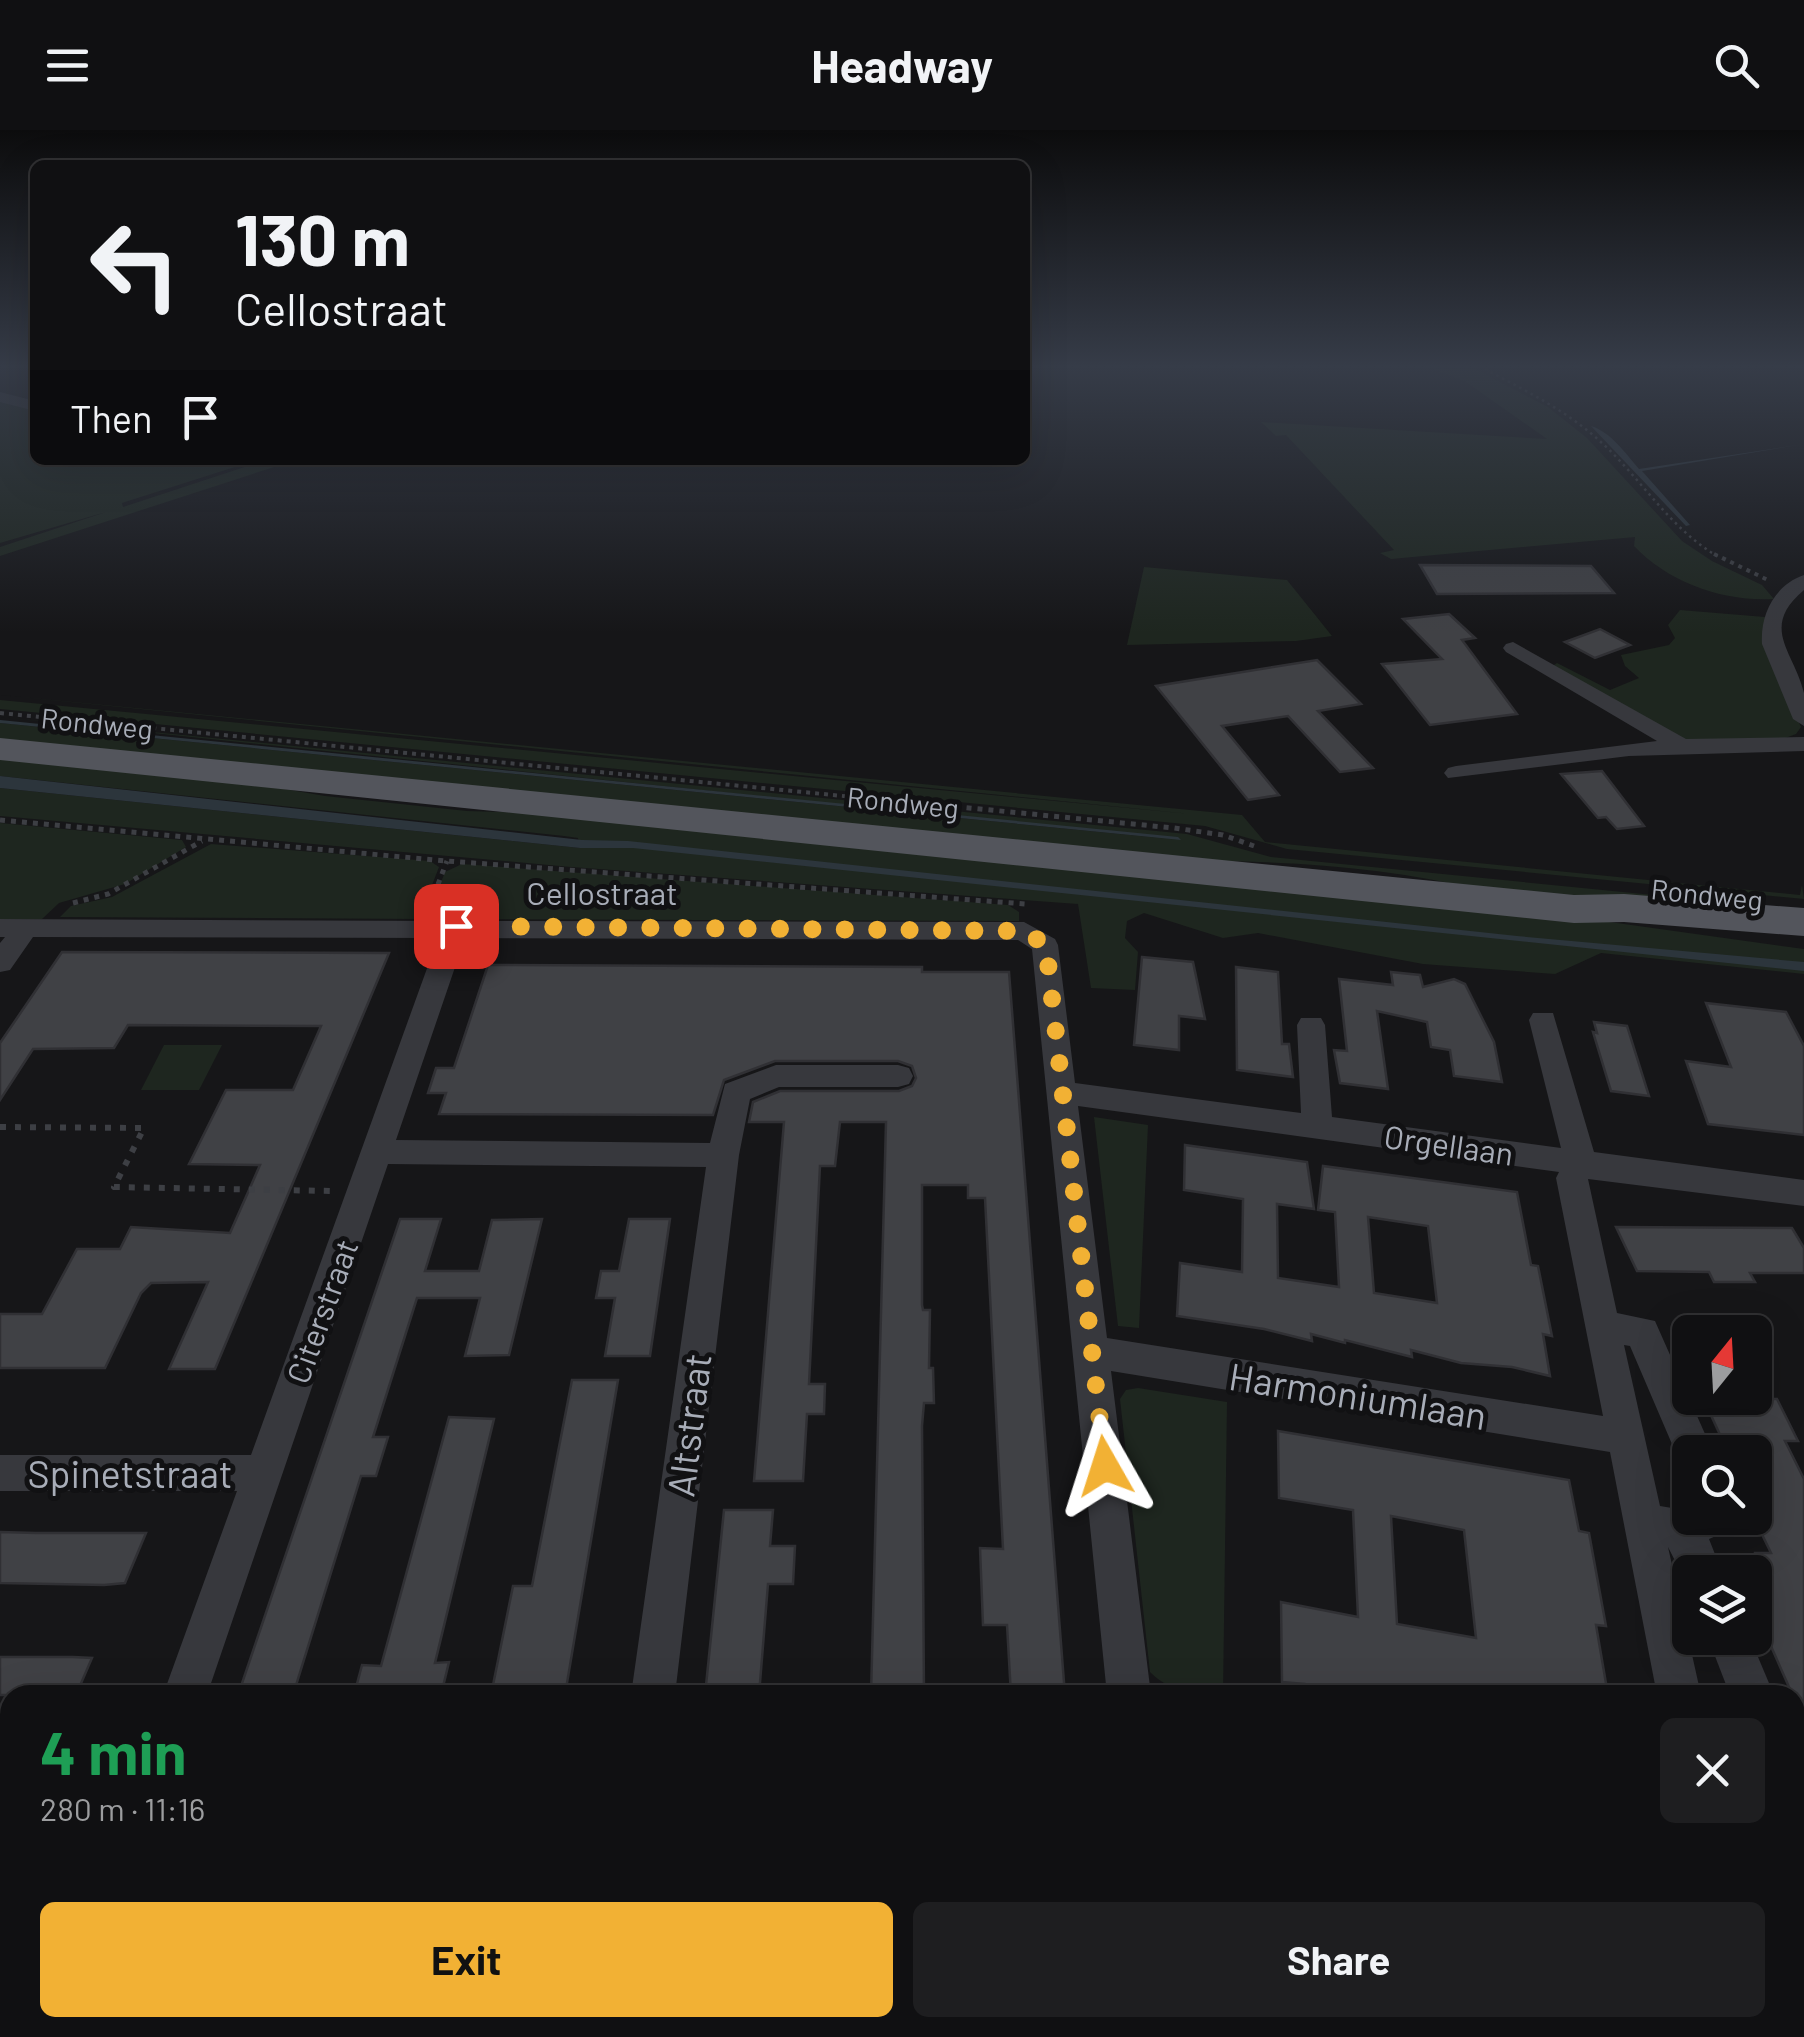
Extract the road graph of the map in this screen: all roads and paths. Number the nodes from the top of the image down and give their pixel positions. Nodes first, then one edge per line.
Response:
1 (1611, 455) edge
2 (1798, 586) edge
3 (1513, 648) dead end
4 (0, 713) edge
5 (1804, 719) edge
6 (1804, 744) edge
7 (1684, 747) junction
8 (0, 749) edge
9 (1456, 772) dead end
10 (0, 820) edge
11 (204, 840) junction
12 (1266, 850) dead end
13 (447, 861) junction
14 (1574, 909) junction
15 (1804, 922) edge
16 (421, 926) junction
17 (456, 926) junction
18 (23, 928) edge
19 (1024, 931) junction
20 (1804, 945) edge
21 (0, 963) edge
22 (1543, 1020) dead end
23 (1311, 1025) dead end
24 (898, 1076) dead end
25 (1061, 1092) junction
26 (1317, 1125) junction
27 (0, 1127) edge
28 (378, 1152) junction
29 (723, 1154) junction
30 (1582, 1163) junction
31 (364, 1191) junction
32 (1804, 1193) edge
33 (1601, 1326) junction
34 (1093, 1352) junction
35 (1687, 1435) edge
36 (1623, 1437) junction
37 (0, 1473) edge
38 (261, 1473) junction
39 (1642, 1523) junction
40 (1672, 1524) edge
41 (1736, 1655) edge
42 (188, 1685) edge
43 (654, 1685) edge
44 (1128, 1685) edge
45 (1676, 1685) edge
46 (1748, 1685) edge

1 - 2 path
2 - 5 street
3 - 7 street
4 - 12 path, Rondweg
6 - 7 street
7 - 9 street
8 - 14 main road, Rondweg
10 - 11 path
11 - 13 path
11 - 18 path
13 - 16 path
13 - 19 path
14 - 15 main road, Rondweg
14 - 20 main road, Rondweg
16 - 17 street, Cellostraat
16 - 18 street, Cellostraat
17 - 19 street, Cellostraat
17 - 28 street, Citerstraat
18 - 21 street
19 - 25 street
22 - 30 street
23 - 26 street
24 - 29 street, Altstraat
25 - 26 street, Orgellaan
25 - 34 street
26 - 30 street, Orgellaan
27 - 31 path
28 - 29 street
28 - 31 street, Citerstraat
29 - 43 street, Altstraat
30 - 32 street, Orgellaan
30 - 33 street
31 - 38 street, Citerstraat
33 - 35 street
33 - 36 street
34 - 36 street, Harmoniumlaan
34 - 44 street
36 - 39 street
37 - 38 street, Spinetstraat
38 - 42 street, Citerstraat
39 - 40 street
39 - 45 street
41 - 46 street

